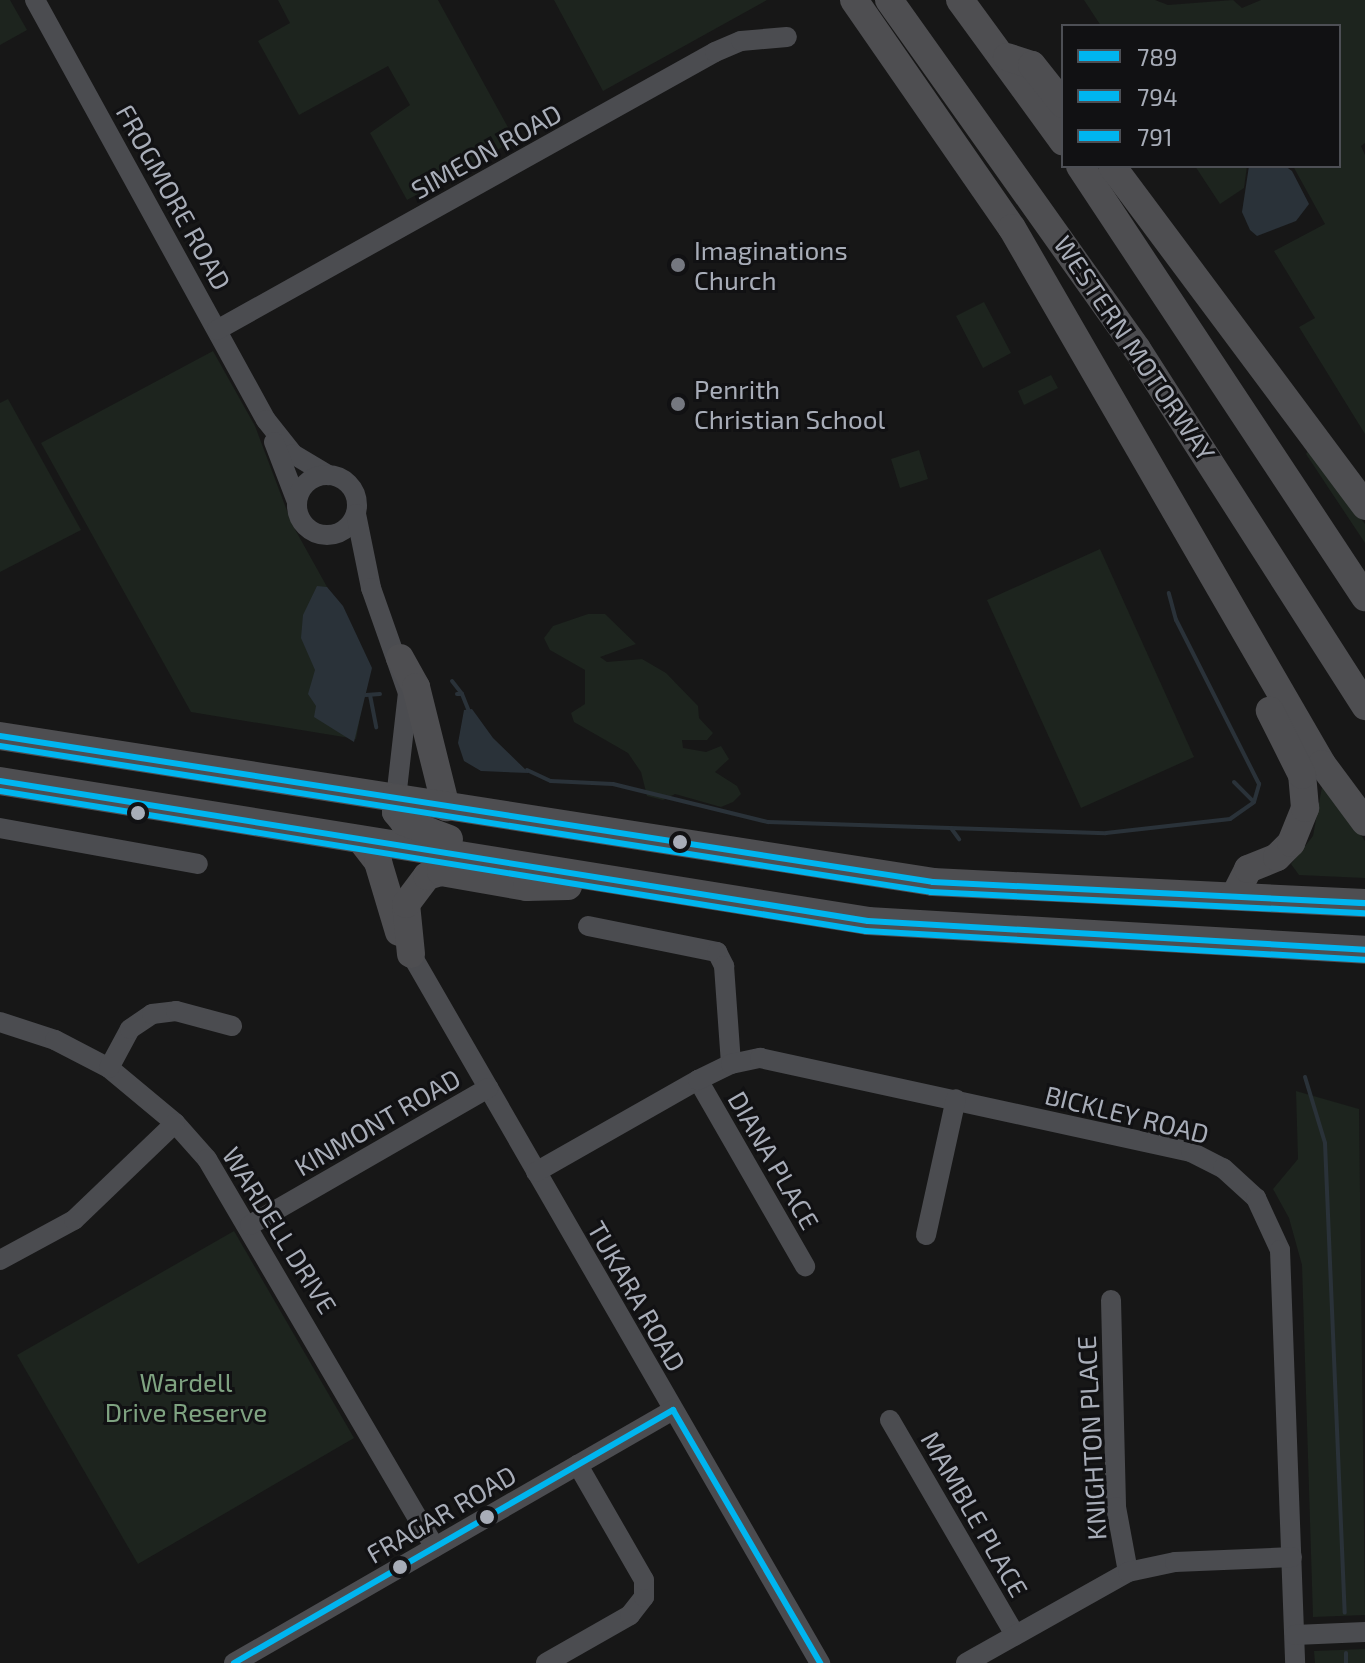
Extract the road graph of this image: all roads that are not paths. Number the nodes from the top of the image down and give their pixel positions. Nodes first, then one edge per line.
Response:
1 (35, 0) edge
2 (854, 0) edge
3 (889, 0) edge
4 (960, 0) edge
5 (787, 37) dead end
6 (1002, 56) junction
7 (907, 76) junction
8 (1061, 101) edge
9 (1061, 138) edge
10 (1081, 168) edge
11 (1113, 168) edge
12 (217, 330) junction
13 (266, 420) junction
14 (328, 475) junction
15 (297, 502) junction
16 (1365, 506) edge
17 (356, 514) junction
18 (322, 535) junction
19 (371, 588) junction
20 (1365, 597) edge
21 (400, 658) junction
22 (1365, 706) edge
23 (0, 736) edge
24 (0, 781) edge
25 (396, 798) junction
26 (446, 807) junction
27 (1365, 822) edge
28 (0, 828) edge
29 (306, 831) junction
30 (361, 840) junction
31 (198, 864) dead end
32 (628, 883) junction
33 (1235, 895) junction
34 (1365, 903) edge
35 (588, 926) dead end
36 (1336, 949) junction
37 (1365, 950) edge
38 (411, 954) junction
39 (1365, 968) edge
40 (0, 1022) edge
41 (232, 1026) dead end
42 (731, 1064) junction
43 (109, 1068) junction
44 (698, 1080) junction
45 (488, 1088) junction
46 (956, 1099) junction
47 (175, 1123) junction
48 (536, 1172) junction
49 (250, 1225) junction
50 (926, 1235) dead end
51 (0, 1260) edge
52 (805, 1266) dead end
53 (1111, 1300) dead end
54 (673, 1410) junction
55 (890, 1420) dead end
56 (578, 1465) junction
57 (435, 1547) junction
58 (1292, 1557) junction
59 (1128, 1572) junction
60 (1365, 1632) edge
61 (1015, 1635) junction
62 (1295, 1635) junction
63 (234, 1663) edge
64 (546, 1663) edge
65 (820, 1663) edge
66 (966, 1663) edge
67 (1295, 1663) edge

1 - 12 street, FROGMORE ROAD
2 - 7 highway
3 - 22 highway, WESTERN MOTORWAY
4 - 6 highway
5 - 12 street, SIMEON ROAD
6 - 8 highway
6 - 9 highway
7 - 27 highway
7 - 33 highway
10 - 20 highway
11 - 16 highway
12 - 13 street, FROGMORE ROAD
13 - 14 street, FROGMORE ROAD
13 - 15 street, FROGMORE ROAD
14 - 15 street
14 - 17 street
15 - 18 street
17 - 18 street
17 - 19 street
18 - 19 street
19 - 21 street
21 - 25 street
21 - 26 highway
23 - 25 highway
24 - 29 highway
25 - 26 highway
25 - 29 highway
25 - 32 highway
26 - 33 highway
28 - 31 street
29 - 30 highway
30 - 32 highway
30 - 38 highway
32 - 36 highway
32 - 38 highway
33 - 34 highway
35 - 42 street
36 - 37 highway
36 - 39 highway
38 - 45 street, TUKARA ROAD
40 - 43 street, WARDELL DRIVE
41 - 43 street
42 - 44 street, BICKLEY ROAD
42 - 46 street, BICKLEY ROAD
43 - 47 street, WARDELL DRIVE
44 - 48 street, BICKLEY ROAD
44 - 52 street, DIANA PLACE
45 - 48 street, TUKARA ROAD
45 - 49 street, KINMONT ROAD
46 - 50 street
46 - 58 street, BICKLEY ROAD
47 - 49 street, WARDELL DRIVE
47 - 51 street
48 - 54 street, TUKARA ROAD
49 - 57 street, WARDELL DRIVE
53 - 59 street, KNIGHTON PLACE
54 - 56 street, FRAGAR ROAD
54 - 65 street, TUKARA ROAD
55 - 61 street, MAMBLE PLACE
56 - 57 street, FRAGAR ROAD
56 - 64 street
57 - 63 street, FRAGAR ROAD
58 - 59 street
58 - 62 street, BICKLEY ROAD
59 - 61 street
60 - 62 street
61 - 66 street
62 - 67 street, BICKLEY ROAD

